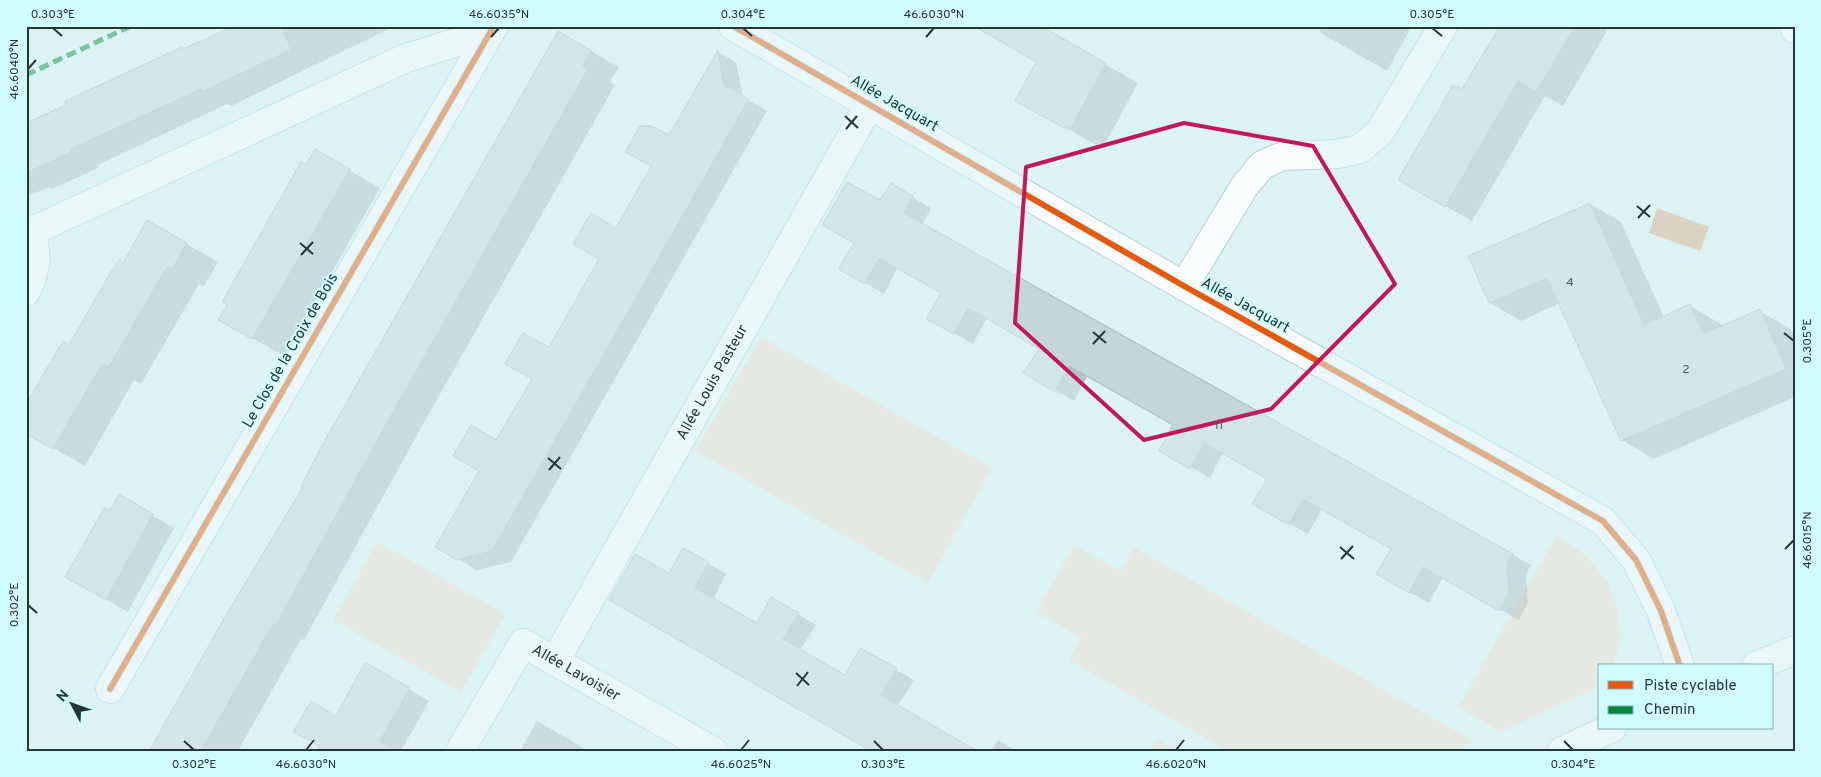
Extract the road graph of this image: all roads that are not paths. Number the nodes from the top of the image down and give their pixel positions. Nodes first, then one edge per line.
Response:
1 (733, 26) edge
2 (1443, 26) edge
3 (492, 29) edge
4 (870, 104) junction
5 (28, 233) edge
6 (1184, 286) junction
7 (26, 292) edge
8 (1795, 650) edge
9 (555, 660) junction
10 (1679, 664) edge
11 (1761, 664) edge
12 (110, 689) dead end
13 (1608, 730) edge
14 (460, 751) edge
15 (713, 751) edge
16 (1562, 751) edge

1 - 4 street, Allée Jacquart
2 - 6 street
3 - 5 street, Le Clos de la Croix de Bois
3 - 12 street, Le Clos de la Croix de Bois
4 - 6 street, Allée Jacquart
4 - 9 street, Allée Louis Pasteur
5 - 7 street, Le Clos de la Croix de Bois
6 - 10 street, Allée Jacquart
8 - 11 street
9 - 14 street, Allée Lavoisier
9 - 15 street, Allée Lavoisier
13 - 16 street

